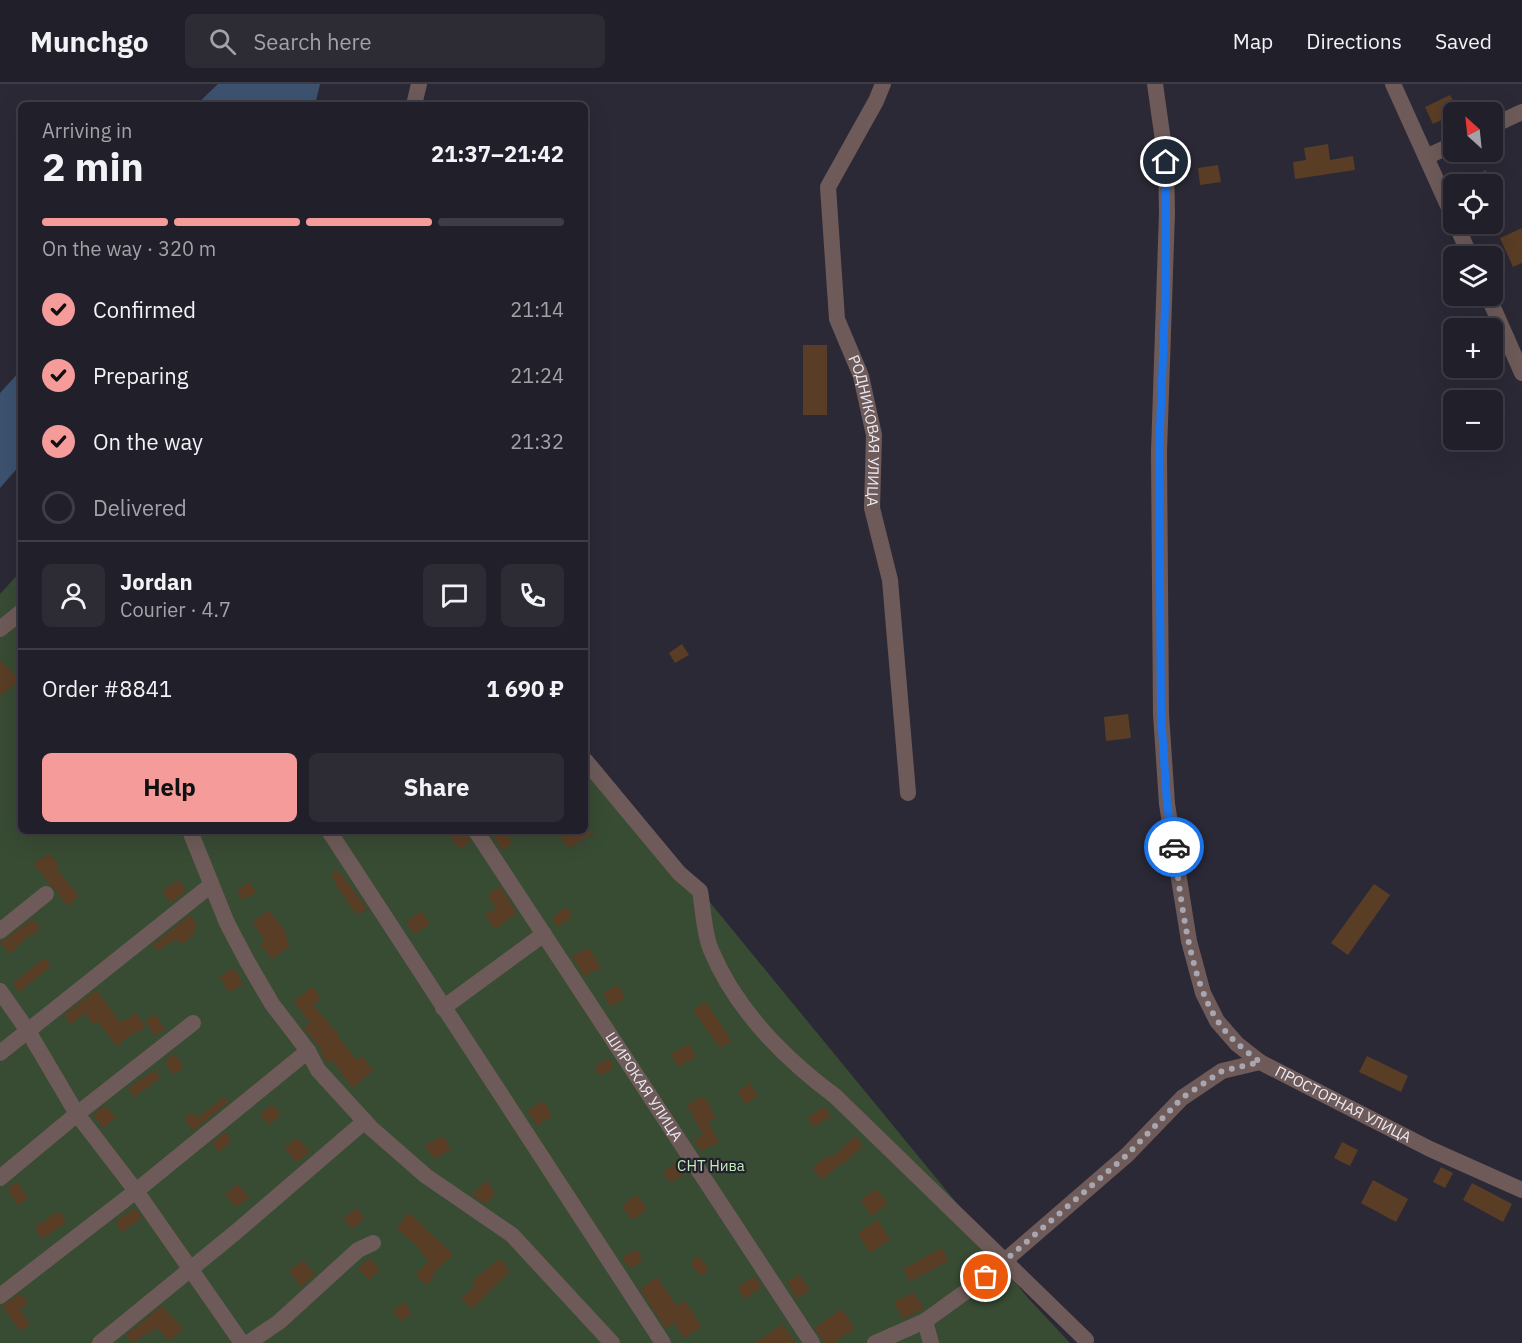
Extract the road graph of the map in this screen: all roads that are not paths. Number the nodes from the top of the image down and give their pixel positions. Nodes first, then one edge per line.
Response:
1 (419, 84) edge
2 (883, 84) edge
3 (1155, 84) edge
4 (1393, 84) edge
5 (415, 102) edge
6 (1522, 112) edge
7 (1503, 121) edge
8 (1443, 149) edge
9 (1426, 157) junction
10 (1443, 195) edge
11 (1492, 306) edge
12 (1522, 373) edge
13 (18, 614) edge
14 (0, 629) edge
15 (588, 764) edge
16 (908, 793) dead end
17 (191, 834) edge
18 (331, 834) edge
19 (478, 834) edge
20 (211, 885) junction
21 (46, 894) dead end
22 (0, 931) edge
23 (543, 934) junction
24 (0, 991) edge
25 (443, 1008) junction
26 (193, 1023) dead end
27 (28, 1031) junction
28 (308, 1051) junction
29 (0, 1053) edge
30 (1260, 1062) junction
31 (77, 1114) junction
32 (365, 1121) junction
33 (0, 1178) edge
34 (1522, 1190) edge
35 (136, 1191) junction
36 (373, 1243) dead end
37 (1005, 1262) junction
38 (190, 1269) junction
39 (0, 1296) edge
40 (925, 1321) junction
41 (1086, 1340) dead end
42 (100, 1343) edge
43 (242, 1343) edge
44 (248, 1343) edge
45 (612, 1343) edge
46 (663, 1343) edge
47 (812, 1343) edge
48 (875, 1343) edge
49 (931, 1343) edge

1 - 5 street
2 - 16 street, РОДНИКОВАЯ УЛИЦА
3 - 30 street, ПРОСТОРНАЯ УЛИЦА
4 - 9 street
6 - 7 street
8 - 9 street
9 - 10 street
11 - 12 street
13 - 14 street
15 - 37 street
17 - 20 street
18 - 25 street
19 - 23 street, ШИРОКАЯ УЛИЦА
20 - 27 street
20 - 28 street
21 - 22 street
23 - 25 street
23 - 47 street, ШИРОКАЯ УЛИЦА
24 - 27 street
25 - 46 street
26 - 31 street
27 - 29 street
27 - 31 street
28 - 32 street
28 - 35 street
30 - 34 street, ПРОСТОРНАЯ УЛИЦА
30 - 37 street
31 - 33 street
31 - 35 street
32 - 38 street
32 - 45 street
35 - 38 street
35 - 39 street
36 - 44 street
37 - 40 street
37 - 41 street
38 - 42 street
38 - 43 street
40 - 48 street
40 - 49 street

